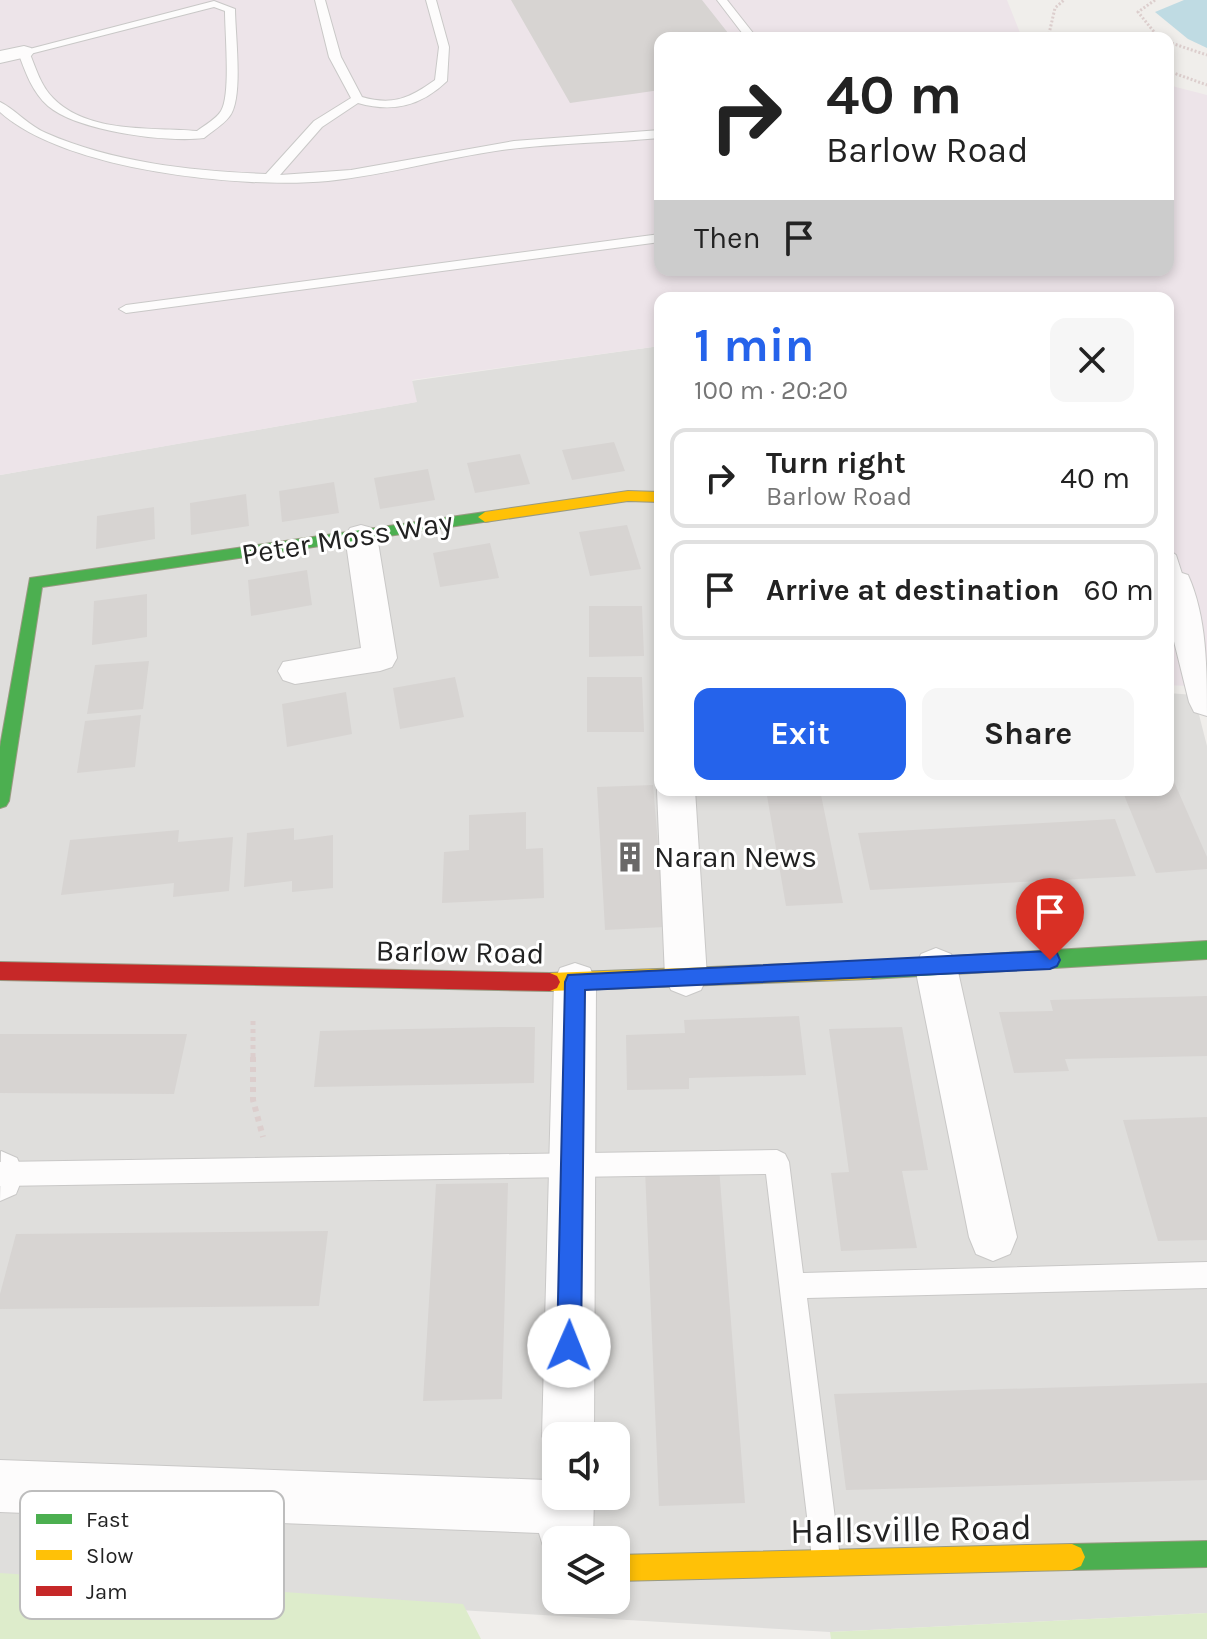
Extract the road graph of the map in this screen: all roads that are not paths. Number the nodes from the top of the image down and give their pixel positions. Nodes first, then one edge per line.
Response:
1 (320, 0) edge
2 (431, 0) edge
3 (722, 0) edge
4 (747, 32) edge
5 (24, 52) junction
6 (0, 57) edge
7 (357, 99) junction
8 (0, 106) edge
9 (654, 134) edge
10 (270, 178) junction
11 (654, 239) edge
12 (126, 309) dead end
13 (654, 497) edge
14 (361, 536) junction
15 (1174, 577) edge
16 (295, 671) dead end
17 (1207, 702) edge
18 (676, 796) edge
19 (0, 801) edge
20 (1207, 950) edge
21 (936, 967) junction
22 (0, 971) edge
23 (686, 977) junction
24 (575, 982) junction
25 (572, 1166) junction
26 (0, 1175) edge
27 (993, 1237) dead end
28 (1207, 1275) edge
29 (792, 1286) junction
30 (568, 1422) edge
31 (0, 1486) edge
32 (101, 1491) edge
33 (284, 1500) edge
34 (566, 1514) edge
35 (1207, 1554) edge
36 (826, 1563) junction
37 (630, 1568) edge

1 - 7 lane
2 - 7 lane
3 - 4 lane
5 - 5 lane
5 - 6 street
7 - 10 lane
8 - 10 lane
9 - 10 lane
11 - 12 lane
13 - 14 street, Peter Moss Way
14 - 16 street
14 - 19 street, Peter Moss Way
15 - 17 street
18 - 23 street
20 - 21 street, Barlow Road
21 - 23 street, Barlow Road
21 - 27 street
22 - 24 street, Barlow Road
23 - 24 street, Barlow Road
24 - 25 street
25 - 26 lane
25 - 29 lane
25 - 30 street
28 - 29 lane
29 - 36 lane
31 - 32 street
33 - 34 street
35 - 36 street, Hallsville Road
36 - 37 street, Hallsville Road

